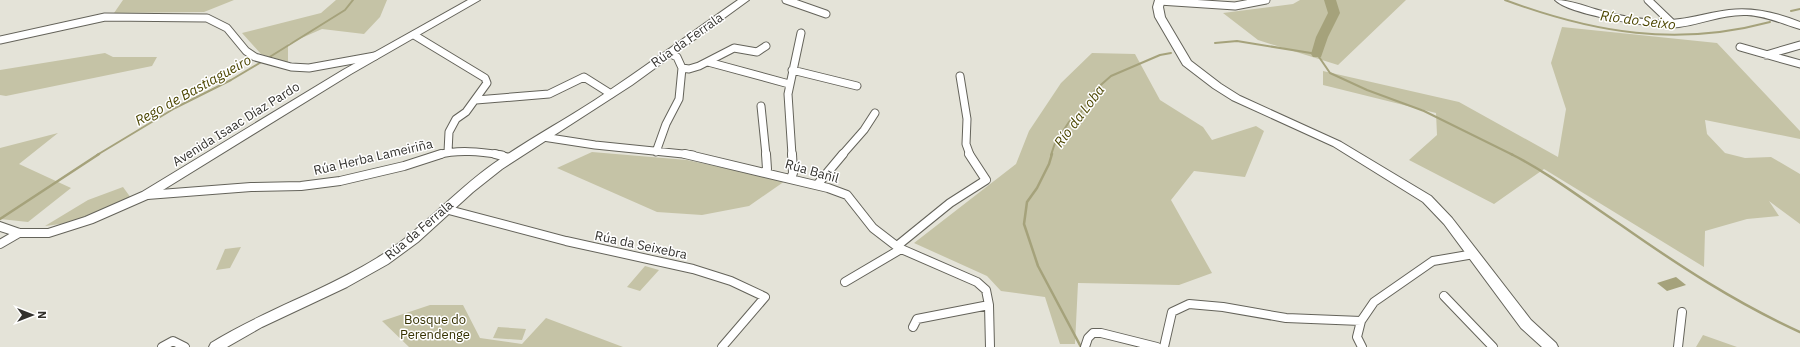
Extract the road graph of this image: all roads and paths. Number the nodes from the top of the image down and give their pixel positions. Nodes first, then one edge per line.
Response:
1 (475, 0) edge
2 (744, 0) edge
3 (786, 0) edge
4 (1160, 0) edge
5 (1266, 0) edge
6 (1560, 0) edge
7 (1648, 0) edge
8 (1234, 3) edge
9 (826, 14) dead end
10 (1673, 24) junction
11 (1800, 26) edge
12 (801, 33) dead end
13 (414, 35) junction
14 (0, 40) edge
15 (1800, 45) edge
16 (766, 46) dead end
17 (1740, 48) dead end
18 (669, 53) junction
19 (1766, 55) junction
20 (375, 56) junction
21 (708, 62) junction
22 (1800, 64) edge
23 (682, 68) junction
24 (792, 70) junction
25 (960, 76) dead end
26 (789, 84) junction
27 (857, 86) dead end
28 (611, 94) junction
29 (476, 100) junction
30 (761, 106) dead end
31 (875, 113) dead end
32 (544, 137) junction
33 (448, 152) junction
34 (656, 152) junction
35 (509, 158) junction
36 (765, 172) junction
37 (791, 178) junction
38 (817, 185) junction
39 (146, 195) junction
40 (445, 209) junction
41 (0, 226) edge
42 (19, 233) junction
43 (0, 244) edge
44 (899, 248) junction
45 (1474, 254) junction
46 (845, 282) dead end
47 (1444, 296) dead end
48 (990, 305) junction
49 (1682, 312) dead end
50 (1361, 321) junction
51 (913, 327) dead end
52 (162, 347) edge
53 (185, 347) edge
54 (216, 347) edge
55 (722, 347) edge
56 (990, 347) edge
57 (1085, 347) edge
58 (1157, 347) edge
59 (1164, 347) edge
60 (1362, 347) edge
61 (1493, 347) edge
62 (1551, 347) edge
63 (1678, 347) edge

1 - 13 street, Avenida Isaac Díaz Pardo
2 - 18 street, Rúa da Ferrala
3 - 9 street
4 - 8 street
4 - 45 street
5 - 8 street
6 - 10 street
7 - 10 street
10 - 11 street
12 - 24 street
13 - 20 street, Avenida Isaac Díaz Pardo
13 - 29 street
14 - 20 street
15 - 19 street
16 - 21 street
17 - 19 street
18 - 23 street
18 - 28 street, Rúa da Ferrala
19 - 22 street
20 - 39 street, Avenida Isaac Díaz Pardo
21 - 23 street
21 - 26 street
23 - 34 street
24 - 26 street
24 - 27 street
25 - 44 street
26 - 37 street
28 - 29 street
28 - 32 street, Rúa da Ferrala
29 - 33 street
30 - 36 street
31 - 38 street
32 - 34 street, Rúa Bañil
32 - 35 street, Rúa da Ferrala
33 - 35 street, Rúa Herba Lameiriña
33 - 39 street, Rúa Herba Lameiriña
34 - 36 street, Rúa Bañil
35 - 40 street, Rúa da Ferrala
36 - 37 street, Rúa Bañil
37 - 38 street, Rúa Bañil
38 - 44 street, Rúa Bañil
39 - 42 street, Avenida Isaac Díaz Pardo
40 - 54 street, Rúa da Ferrala
40 - 55 street, Rúa da Seixebra
41 - 42 street, Avenida Isaac Díaz Pardo
42 - 43 street
44 - 46 street
44 - 48 street, Rúa Bañil
45 - 50 street
45 - 62 street
47 - 61 street
48 - 51 street
48 - 56 street, Rúa Bañil
49 - 63 street
50 - 59 street
50 - 60 street
52 - 53 street
57 - 58 street

